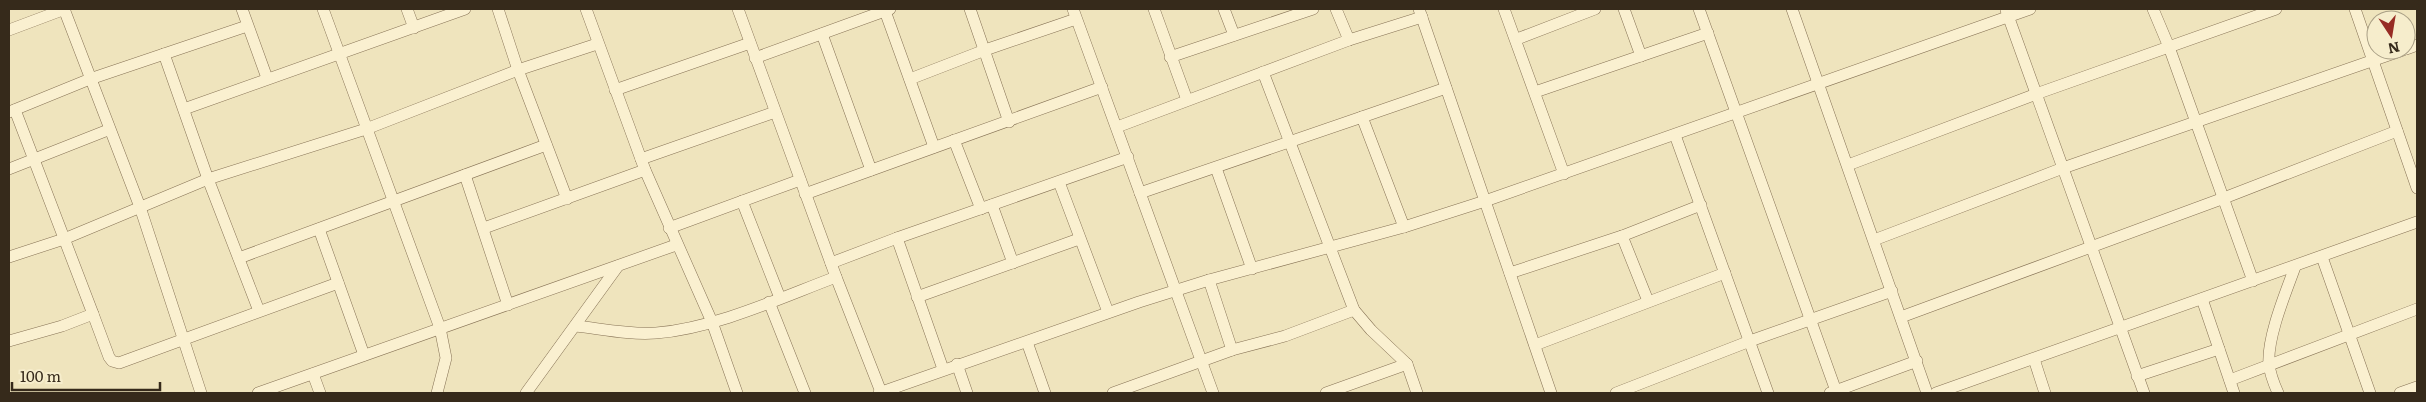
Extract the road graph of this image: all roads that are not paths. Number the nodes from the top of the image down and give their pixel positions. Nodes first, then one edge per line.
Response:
1 (64, 9) edge
2 (242, 9) edge
3 (322, 9) edge
4 (407, 9) edge
5 (465, 9) edge
6 (498, 9) edge
7 (586, 9) edge
8 (738, 9) edge
9 (970, 9) edge
10 (1154, 9) edge
11 (1224, 9) edge
12 (1313, 9) edge
13 (1336, 9) edge
14 (1504, 9) edge
15 (1595, 9) edge
16 (1624, 9) edge
17 (1699, 9) edge
18 (1792, 9) edge
19 (2030, 9) edge
20 (2153, 9) edge
21 (2276, 9) edge
22 (2355, 9) edge
23 (888, 10) edge
24 (2007, 12) edge
25 (1421, 13) edge
26 (1074, 14) edge
27 (247, 26) junction
28 (414, 28) junction
29 (9, 30) edge
30 (1708, 33) junction
31 (822, 34) junction
32 (1234, 35) junction
33 (1516, 39) junction
34 (1349, 40) junction
35 (750, 43) junction
36 (597, 44) junction
37 (2168, 47) junction
38 (985, 50) junction
39 (164, 54) junction
40 (338, 54) junction
41 (1641, 56) junction
42 (1170, 57) junction
43 (756, 58) junction
44 (2374, 61) junction
45 (518, 70) junction
46 (1263, 72) junction
47 (267, 78) junction
48 (90, 79) junction
49 (910, 79) junction
50 (1818, 82) junction
51 (1102, 87) junction
52 (1446, 88) junction
53 (615, 90) junction
54 (1535, 92) junction
55 (2036, 94) junction
56 (1187, 100) junction
57 (184, 108) junction
58 (12, 111) edge
59 (775, 112) junction
60 (1738, 112) junction
61 (1362, 117) junction
62 (2196, 121) junction
63 (1009, 122) junction
64 (1117, 127) junction
65 (366, 128) junction
66 (108, 130) junction
67 (2397, 131) junction
68 (1675, 135) junction
69 (954, 140) junction
70 (1291, 142) junction
71 (546, 145) junction
72 (934, 147) junction
73 (1128, 157) junction
74 (35, 158) junction
75 (643, 165) junction
76 (1848, 165) junction
77 (1216, 168) junction
78 (2062, 168) junction
79 (9, 169) edge
80 (871, 170) junction
81 (1564, 174) junction
82 (465, 175) junction
83 (208, 179) junction
84 (800, 180) junction
85 (1059, 182) junction
86 (2417, 188) edge
87 (1140, 193) junction
88 (805, 194) junction
89 (2224, 198) junction
90 (567, 199) junction
91 (1485, 200) junction
92 (392, 201) junction
93 (742, 201) junction
94 (1701, 205) junction
95 (987, 207) junction
96 (140, 208) junction
97 (2417, 222) edge
98 (1404, 227) junction
99 (484, 228) junction
100 (670, 228) junction
101 (319, 229) junction
102 (1622, 236) junction
103 (897, 238) junction
104 (64, 239) junction
105 (1079, 239) junction
106 (1874, 240) junction
107 (676, 245) junction
108 (1330, 247) junction
109 (2091, 247) junction
110 (9, 257) edge
111 (239, 258) junction
112 (2322, 258) junction
113 (831, 263) junction
114 (1013, 263) junction
115 (618, 266) junction
116 (2296, 267) junction
117 (1252, 269) junction
118 (1725, 272) junction
119 (1510, 274) junction
120 (836, 277) junction
121 (1209, 280) junction
122 (2253, 281) junction
123 (338, 283) junction
124 (1175, 291) junction
125 (1892, 291) junction
126 (917, 297) junction
127 (2202, 299) junction
128 (775, 300) junction
129 (1648, 301) junction
130 (508, 305) junction
131 (2417, 309) edge
132 (1354, 310) junction
133 (259, 311) junction
134 (1108, 312) junction
135 (93, 314) junction
136 (1902, 317) junction
137 (1810, 320) junction
138 (712, 322) junction
139 (576, 326) junction
140 (440, 328) junction
141 (2120, 329) junction
142 (2349, 335) junction
143 (183, 339) junction
144 (9, 341) edge
145 (1750, 341) junction
146 (1027, 342) junction
147 (1535, 345) junction
148 (2219, 349) junction
149 (1232, 350) junction
150 (364, 355) junction
151 (2034, 359) junction
152 (1201, 361) junction
153 (1917, 361) junction
154 (957, 364) junction
155 (1407, 364) junction
156 (2269, 365) junction
157 (943, 369) junction
158 (313, 374) junction
159 (2137, 376) junction
160 (2230, 380) junction
161 (2417, 387) edge
162 (1833, 392) edge
163 (202, 393) edge
164 (258, 393) edge
165 (320, 393) edge
166 (437, 393) edge
167 (526, 393) edge
168 (737, 393) edge
169 (805, 393) edge
170 (880, 393) edge
171 (967, 393) edge
172 (1045, 393) edge
173 (1113, 393) edge
174 (1213, 393) edge
175 (1326, 393) edge
176 (1417, 393) edge
177 (1552, 393) edge
178 (1616, 393) edge
179 (1768, 393) edge
180 (1927, 393) edge
181 (1936, 393) edge
182 (2045, 393) edge
183 (2144, 393) edge
184 (2234, 393) edge
185 (2278, 393) edge
186 (2370, 393) edge
187 (2400, 393) edge

1 - 29 street
1 - 48 street
2 - 27 street
3 - 40 street
4 - 28 street
5 - 28 street
6 - 45 street
7 - 36 street
8 - 35 street
9 - 38 street
10 - 42 street
11 - 32 street
12 - 32 street
13 - 34 street
14 - 33 street
15 - 33 street
16 - 41 street
17 - 30 street
18 - 50 street
19 - 24 street
20 - 37 street
21 - 37 street
22 - 44 street
23 - 31 street
23 - 49 street
24 - 50 street
24 - 55 street
25 - 34 street
25 - 52 street
26 - 38 street
26 - 51 street
27 - 39 street
27 - 47 street
28 - 40 street
30 - 41 street
30 - 60 street
31 - 43 street
31 - 80 street
32 - 42 street
33 - 54 street
34 - 46 street
35 - 43 street
35 - 53 street
36 - 45 street
36 - 53 street
37 - 55 street
37 - 62 street
38 - 49 street
38 - 63 street
39 - 48 street
39 - 57 street
40 - 47 street
40 - 65 street
41 - 54 street
42 - 56 street
43 - 59 street
44 - 62 street
44 - 67 street
45 - 65 street
45 - 71 street
46 - 56 street
46 - 70 street
47 - 57 street
48 - 58 street
48 - 66 street
49 - 72 street
50 - 60 street
50 - 76 street
51 - 63 street
51 - 64 street
52 - 61 street
52 - 91 street
53 - 75 street
54 - 81 street
55 - 76 street
55 - 78 street
56 - 64 street
57 - 83 street
58 - 74 street
59 - 75 street
59 - 84 street
60 - 68 street
60 - 137 street
61 - 70 street
61 - 98 street
62 - 78 street
62 - 89 street
63 - 69 street
64 - 73 street
65 - 83 street
65 - 92 street
66 - 74 street
66 - 96 street
67 - 86 street
67 - 89 street
68 - 81 street
68 - 94 street
69 - 72 street
69 - 95 street
70 - 77 street
70 - 108 street
71 - 82 street
71 - 90 street
72 - 80 street
73 - 85 street
73 - 87 street
74 - 79 street
74 - 104 street
75 - 90 street
75 - 100 street
76 - 106 street
77 - 87 street
77 - 117 street
78 - 106 street
78 - 109 street
80 - 88 street
81 - 91 street
82 - 92 street
82 - 99 street
83 - 96 street
83 - 111 street
84 - 88 street
84 - 93 street
85 - 95 street
85 - 105 street
87 - 124 street
88 - 113 street
89 - 109 street
89 - 122 street
90 - 99 street
91 - 98 street
91 - 119 street
92 - 101 street
92 - 140 street
93 - 100 street
93 - 128 street
94 - 102 street
94 - 118 street
95 - 103 street
95 - 114 street
96 - 104 street
96 - 143 street
97 - 112 street
98 - 108 street
99 - 130 street
100 - 107 street
101 - 111 street
101 - 123 street
102 - 119 street
102 - 129 street
103 - 113 street
103 - 126 street
104 - 110 street
104 - 135 street
105 - 114 street
105 - 134 street
106 - 125 street
107 - 115 street
107 - 138 street
108 - 117 street
108 - 132 street
109 - 136 street
109 - 141 street
111 - 133 street
112 - 116 street
112 - 142 street
113 - 120 street
114 - 126 street
115 - 130 street
115 - 139 street
116 - 122 street
116 - 156 street
117 - 121 street
118 - 129 street
118 - 145 street
119 - 147 street
120 - 128 street
120 - 170 street
121 - 124 street
121 - 149 street
122 - 127 street
123 - 133 street
123 - 150 street
124 - 134 street
124 - 152 street
125 - 136 street
125 - 137 street
126 - 157 street
127 - 141 street
127 - 148 street
128 - 138 street
128 - 169 street
129 - 147 street
130 - 140 street
131 - 142 street
132 - 149 street
132 - 155 street
133 - 143 street
134 - 146 street
135 - 143 street
135 - 144 street
136 - 153 street
137 - 145 street
137 - 162 street
138 - 139 street
138 - 168 street
139 - 167 street
140 - 150 street
140 - 166 street
141 - 151 street
141 - 159 street
142 - 156 street
142 - 186 street
143 - 163 street
145 - 178 street
145 - 179 street
146 - 154 street
146 - 172 street
147 - 177 street
148 - 159 street
148 - 160 street
149 - 152 street
150 - 158 street
151 - 181 street
151 - 182 street
152 - 173 street
152 - 174 street
153 - 162 street
153 - 180 street
154 - 157 street
154 - 171 street
155 - 175 street
155 - 176 street
156 - 160 street
156 - 185 street
157 - 170 street
158 - 164 street
158 - 165 street
159 - 183 street
160 - 184 street
161 - 187 street

